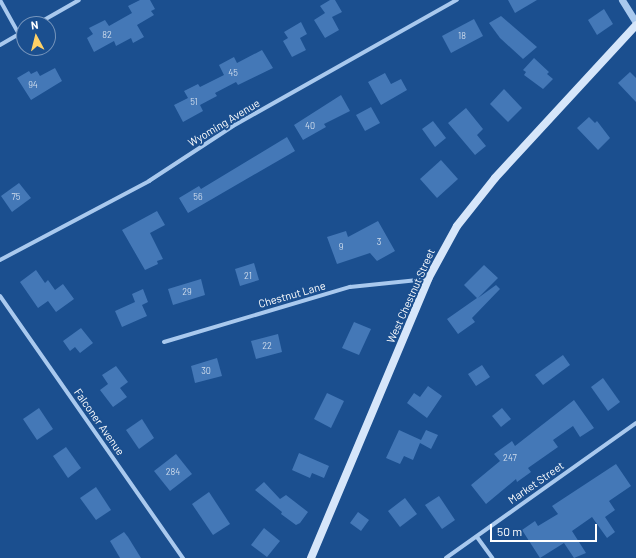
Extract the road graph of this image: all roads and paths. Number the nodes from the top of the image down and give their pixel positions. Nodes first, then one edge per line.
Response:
1 (0, 0) edge
2 (79, 0) edge
3 (457, 0) edge
4 (622, 0) edge
5 (51, 16) edge
6 (636, 24) edge
7 (16, 29) edge
8 (16, 36) edge
9 (0, 45) edge
10 (0, 260) edge
11 (428, 279) junction
12 (0, 296) edge
13 (164, 342) dead end
14 (636, 423) edge
15 (477, 537) junction
16 (184, 558) edge
17 (311, 558) edge
18 (446, 558) edge
19 (492, 558) edge

1 - 7 street
2 - 5 street
3 - 10 street, Wyoming Avenue
4 - 6 street
6 - 11 main road, West Chestnut Street
8 - 9 street
11 - 13 street, Chestnut Lane
11 - 17 main road, West Chestnut Street
12 - 16 street, Falconer Avenue
14 - 15 street, Market Street
15 - 18 street, Market Street
15 - 19 street

